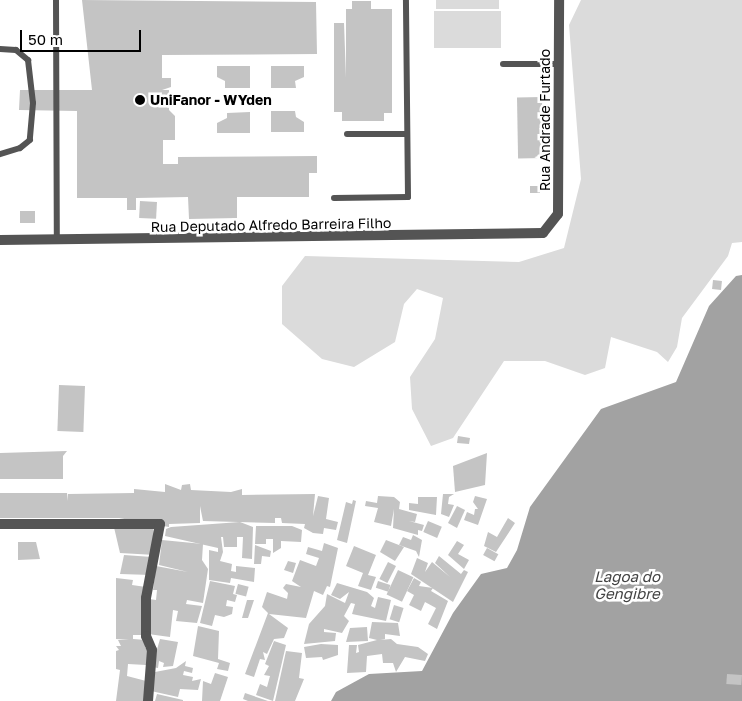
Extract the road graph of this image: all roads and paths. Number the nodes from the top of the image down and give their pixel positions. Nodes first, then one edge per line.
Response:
1 (56, 0) edge
2 (406, 0) edge
3 (559, 0) edge
4 (0, 49) edge
5 (504, 64) dead end
6 (559, 64) junction
7 (347, 134) dead end
8 (407, 134) junction
9 (0, 154) edge
10 (334, 198) dead end
11 (543, 233) joint
12 (0, 240) edge
13 (57, 241) junction
14 (0, 524) edge
15 (148, 701) edge

1 - 13 lane
2 - 8 lane
3 - 6 street, Rua Andrade Furtado
4 - 9 lane
5 - 6 lane
6 - 11 street, Rua Andrade Furtado
7 - 8 lane
8 - 10 lane
11 - 13 street, Rua Deputado Alfredo Barreira Filho
12 - 13 street, Rua Deputado Alfredo Barreira Filho
14 - 15 street

